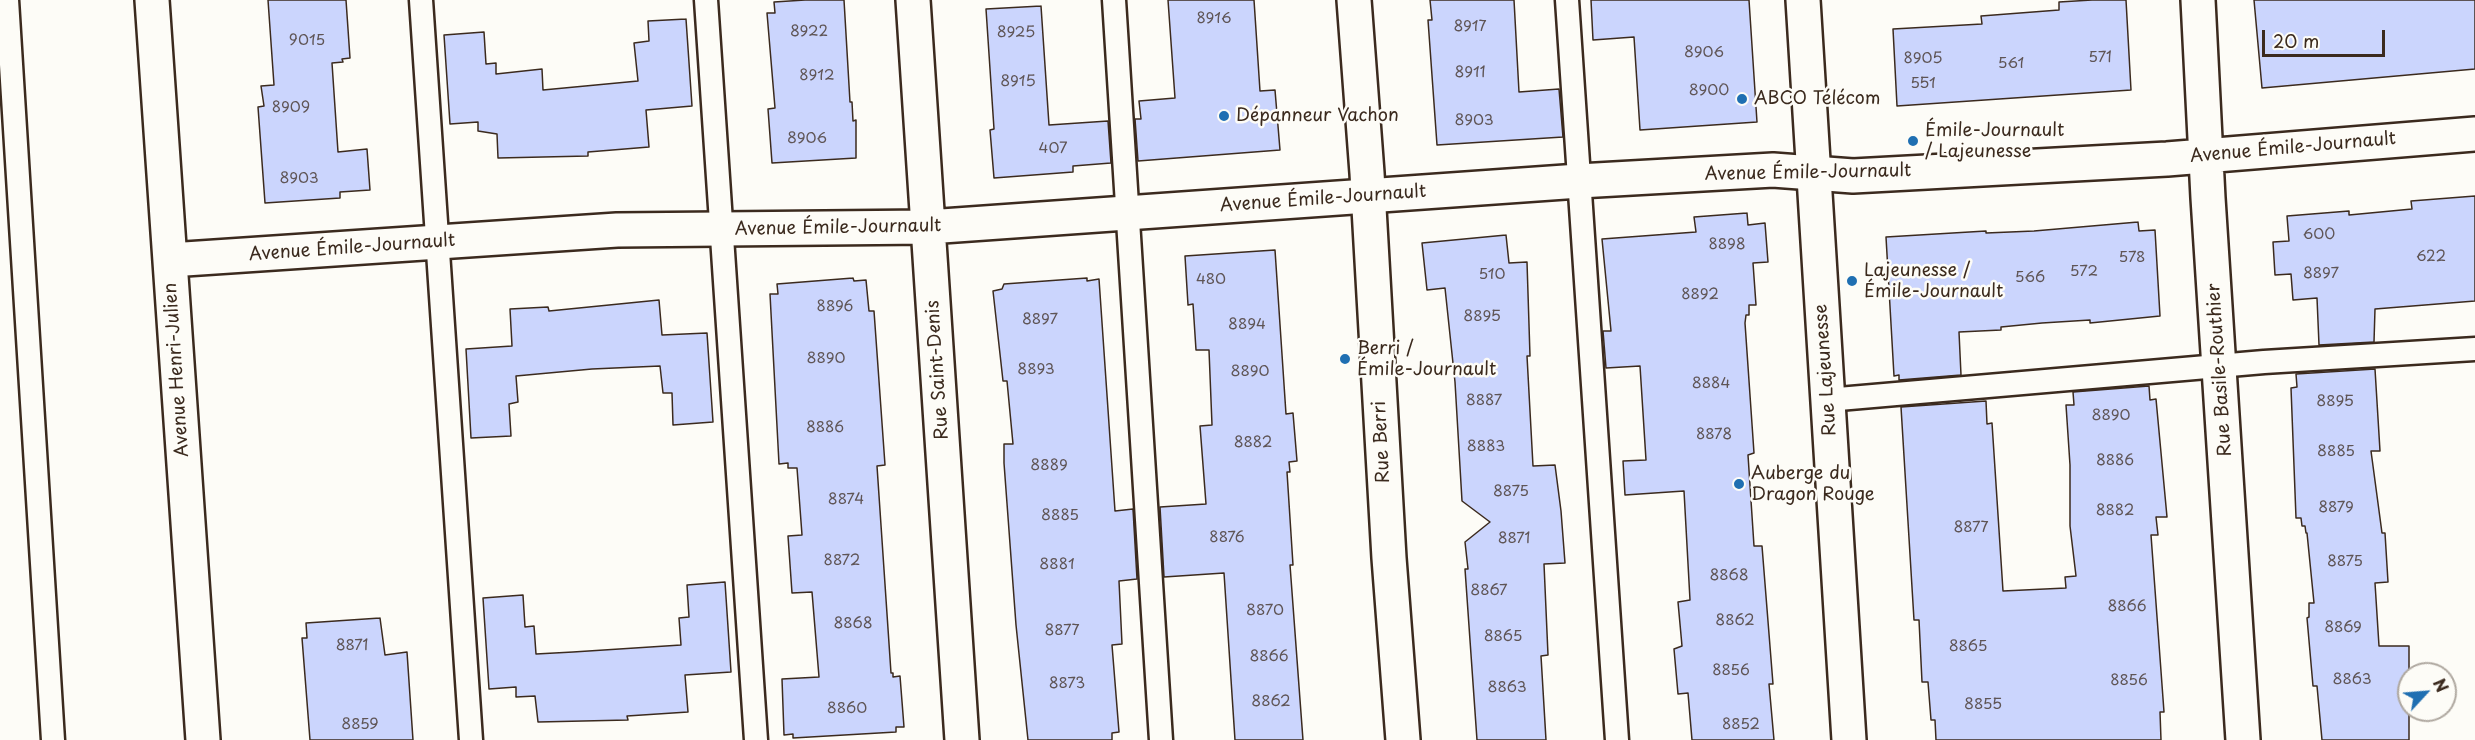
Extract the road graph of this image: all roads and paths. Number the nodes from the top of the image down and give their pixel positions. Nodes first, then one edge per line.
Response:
1 (7, 0) edge
2 (153, 0) edge
3 (421, 0) edge
4 (706, 0) edge
5 (912, 0) edge
6 (1114, 0) edge
7 (1354, 0) edge
8 (1567, 0) edge
9 (1803, 0) edge
10 (2198, 0) edge
11 (2475, 134) edge
12 (2205, 156) junction
13 (1814, 174) junction
14 (1579, 181) junction
15 (1368, 196) junction
16 (1127, 214) junction
17 (928, 227) junction
18 (722, 229) junction
19 (436, 242) junction
20 (170, 261) junction
21 (2475, 349) edge
22 (2220, 366) junction
23 (1827, 400) junction
24 (53, 740) edge
25 (203, 740) edge
26 (471, 740) edge
27 (756, 740) edge
28 (962, 740) edge
29 (1161, 740) edge
30 (1403, 740) edge
31 (1617, 740) edge
32 (1850, 740) edge
33 (2243, 740) edge

1 - 24 lane
2 - 20 street, Avenue Henri-Julien
3 - 19 lane
4 - 18 lane
5 - 17 street, Rue Saint-Denis
6 - 16 lane
7 - 15 street, Rue Berri
8 - 14 lane
9 - 13 street, Rue Lajeunesse
10 - 12 street, Rue Basile-Routhier
11 - 12 street, Avenue Émile-Journault
12 - 13 street, Avenue Émile-Journault
12 - 22 street, Rue Basile-Routhier
13 - 14 street, Avenue Émile-Journault
13 - 23 street, Rue Lajeunesse
14 - 15 street, Avenue Émile-Journault
14 - 31 lane
15 - 16 street, Avenue Émile-Journault
15 - 30 street, Rue Berri
16 - 17 street, Avenue Émile-Journault
16 - 29 lane
17 - 18 street, Avenue Émile-Journault
17 - 28 street, Rue Saint-Denis
18 - 19 street, Avenue Émile-Journault
18 - 27 lane
19 - 20 street, Avenue Émile-Journault
19 - 26 lane
20 - 25 street, Avenue Henri-Julien
21 - 22 lane
22 - 23 lane
22 - 33 street, Rue Basile-Routhier
23 - 32 street, Rue Lajeunesse

